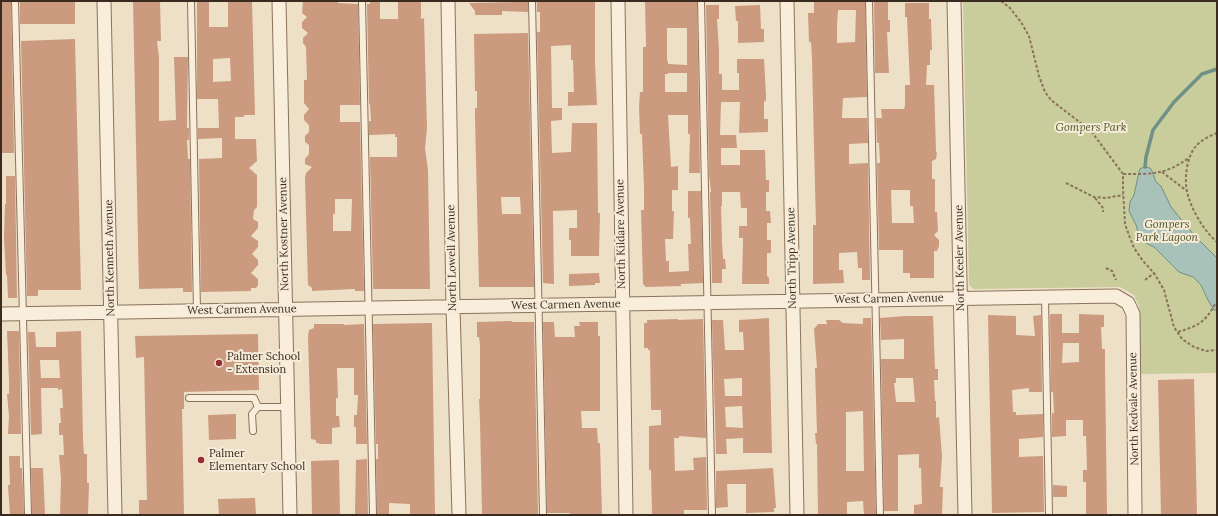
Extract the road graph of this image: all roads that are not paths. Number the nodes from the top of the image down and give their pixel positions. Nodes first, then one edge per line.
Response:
1 (15, 1) edge
2 (104, 1) edge
3 (191, 1) edge
4 (279, 1) edge
5 (362, 1) edge
6 (448, 1) edge
7 (532, 1) edge
8 (618, 1) edge
9 (701, 1) edge
10 (787, 1) edge
11 (869, 1) edge
12 (954, 1) edge
13 (1044, 297) junction
14 (961, 298) junction
15 (876, 299) junction
16 (793, 301) junction
17 (708, 302) junction
18 (1128, 303) joint
19 (623, 304) junction
20 (538, 305) junction
21 (453, 306) junction
22 (370, 308) junction
23 (286, 309) junction
24 (196, 311) junction
25 (111, 312) junction
26 (1, 314) edge
27 (23, 314) junction
28 (189, 398) dead end
29 (258, 407) junction
30 (288, 407) junction
31 (253, 431) dead end
32 (28, 515) edge
33 (116, 515) edge
34 (290, 515) edge
35 (373, 515) edge
36 (459, 515) edge
37 (543, 515) edge
38 (626, 515) edge
39 (712, 515) edge
40 (797, 515) edge
41 (880, 515) edge
42 (965, 515) edge
43 (1049, 515) edge
44 (1135, 515) edge

1 - 27 lane
2 - 25 street, North Kenneth Avenue
3 - 24 lane
4 - 23 street, North Kostner Avenue
5 - 22 lane
6 - 21 street, North Lowell Avenue
7 - 20 lane
8 - 19 street, North Kildare Avenue
9 - 17 lane
10 - 16 street, North Tripp Avenue
11 - 15 lane
12 - 14 street, North Keeler Avenue
13 - 14 street, West Carmen Avenue
13 - 18 street, West Carmen Avenue
13 - 43 lane
14 - 15 street, West Carmen Avenue
14 - 42 street, North Keeler Avenue
15 - 16 street, West Carmen Avenue
15 - 41 lane
16 - 17 street, West Carmen Avenue
16 - 40 street, North Tripp Avenue
17 - 19 street, West Carmen Avenue
17 - 39 lane
18 - 44 street, North Kedvale Avenue
19 - 20 street, West Carmen Avenue
19 - 38 street, North Kildare Avenue
20 - 21 street, West Carmen Avenue
20 - 37 lane
21 - 22 street, West Carmen Avenue
21 - 36 street, North Lowell Avenue
22 - 23 street, West Carmen Avenue
22 - 35 lane
23 - 24 street, West Carmen Avenue
23 - 30 street, North Kostner Avenue
24 - 25 street, West Carmen Avenue
25 - 27 street, West Carmen Avenue
25 - 33 street, North Kenneth Avenue
26 - 27 street, West Carmen Avenue
27 - 32 lane
28 - 29 lane
29 - 30 lane
29 - 31 lane
30 - 34 street, North Kostner Avenue

